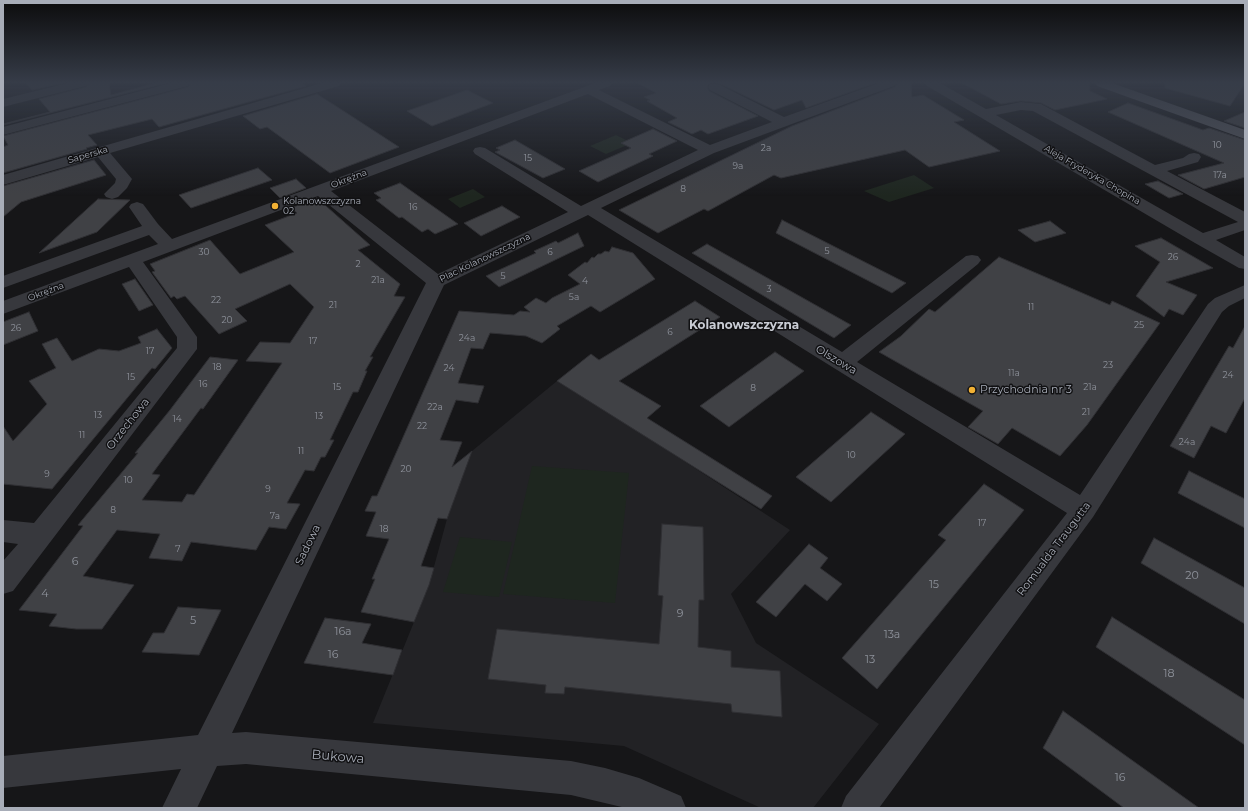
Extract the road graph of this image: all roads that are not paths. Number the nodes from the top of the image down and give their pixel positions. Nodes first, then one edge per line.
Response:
1 (41, 121) edge
2 (205, 121) edge
3 (503, 121) edge
4 (651, 121) edge
5 (786, 121) edge
6 (998, 121) edge
7 (1061, 121) edge
8 (1206, 121) edge
9 (1225, 121) edge
10 (783, 122) joint
11 (1245, 128) edge
12 (3, 131) edge
13 (1245, 135) edge
14 (709, 150) junction
15 (101, 151) junction
16 (480, 151) dead end
17 (1194, 157) dead end
18 (1154, 170) junction
19 (3, 180) edge
20 (320, 190) junction
21 (112, 194) dead end
22 (137, 207) dead end
23 (585, 210) junction
24 (1245, 219) edge
25 (1245, 226) edge
26 (152, 228) junction
27 (1201, 239) junction
28 (170, 246) junction
29 (133, 260) junction
30 (972, 260) dead end
31 (1245, 264) edge
32 (3, 282) edge
33 (436, 282) junction
34 (1245, 291) edge
35 (3, 308) edge
36 (842, 363) junction
37 (1084, 510) junction
38 (3, 531) edge
39 (40, 535) junction
40 (3, 582) edge
41 (208, 750) junction
42 (3, 772) edge
43 (179, 808) edge
44 (669, 808) edge
45 (858, 808) edge

1 - 12 street
2 - 15 street, Saperska
3 - 20 street, Okrężna
4 - 14 street
5 - 10 street, Plac Kolanowszczyzna
6 - 27 street, Aleja Fryderyka Chopina
7 - 18 street
8 - 13 main road
9 - 11 main road
10 - 14 street, Plac Kolanowszczyzna
14 - 23 street, Plac Kolanowszczyzna
15 - 19 street, Saperska
15 - 21 street
16 - 23 street
17 - 18 street
18 - 24 street
20 - 28 street, Okrężna
20 - 33 street, Plac Kolanowszczyzna
22 - 26 street
23 - 33 street, Plac Kolanowszczyzna
23 - 36 street, Olszowa
25 - 27 street
26 - 28 street
26 - 32 street
27 - 31 street, Aleja Fryderyka Chopina
28 - 29 street, Okrężna
29 - 35 street, Okrężna
29 - 39 street, Orzechowa
30 - 36 street
33 - 41 street, Sadowa
34 - 37 street, Romualda Traugutta
36 - 37 street, Olszowa
37 - 45 street, Romualda Traugutta
38 - 39 street
39 - 40 street, Orzechowa
41 - 42 street, Bukowa
41 - 43 street, Sadowa
41 - 44 street, Bukowa

